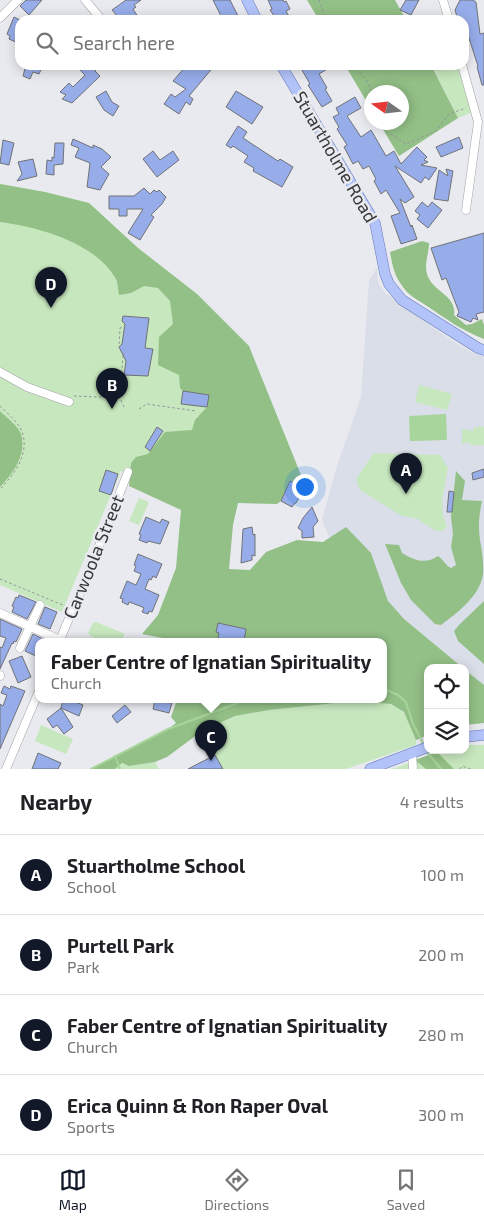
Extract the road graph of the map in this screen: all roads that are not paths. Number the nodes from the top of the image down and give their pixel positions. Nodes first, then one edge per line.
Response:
1 (18, 0) edge
2 (85, 0) edge
3 (247, 0) edge
4 (443, 0) edge
5 (98, 15) edge
6 (254, 15) edge
7 (447, 15) edge
8 (0, 18) edge
9 (284, 70) edge
10 (464, 70) edge
11 (466, 210) dead end
12 (484, 350) edge
13 (0, 372) edge
14 (69, 399) road end
15 (128, 472) dead end
16 (40, 604) dead end
17 (0, 613) edge
18 (30, 626) junction
19 (53, 638) edge
20 (60, 638) edge
21 (20, 648) dead end
22 (35, 698) edge
23 (484, 735) edge
24 (469, 737) edge
25 (424, 748) edge
26 (414, 752) junction
27 (4, 766) edge
28 (370, 769) edge
29 (414, 769) edge

1 - 8 street
2 - 5 street
3 - 6 main road
4 - 7 street
9 - 12 main road, Stuartholme Road
10 - 11 street
13 - 14 street
15 - 20 street, Carwoola Street
16 - 18 street
17 - 18 street
18 - 19 street
18 - 21 street
22 - 27 street
23 - 24 main road
25 - 26 main road
26 - 28 main road
26 - 29 street

